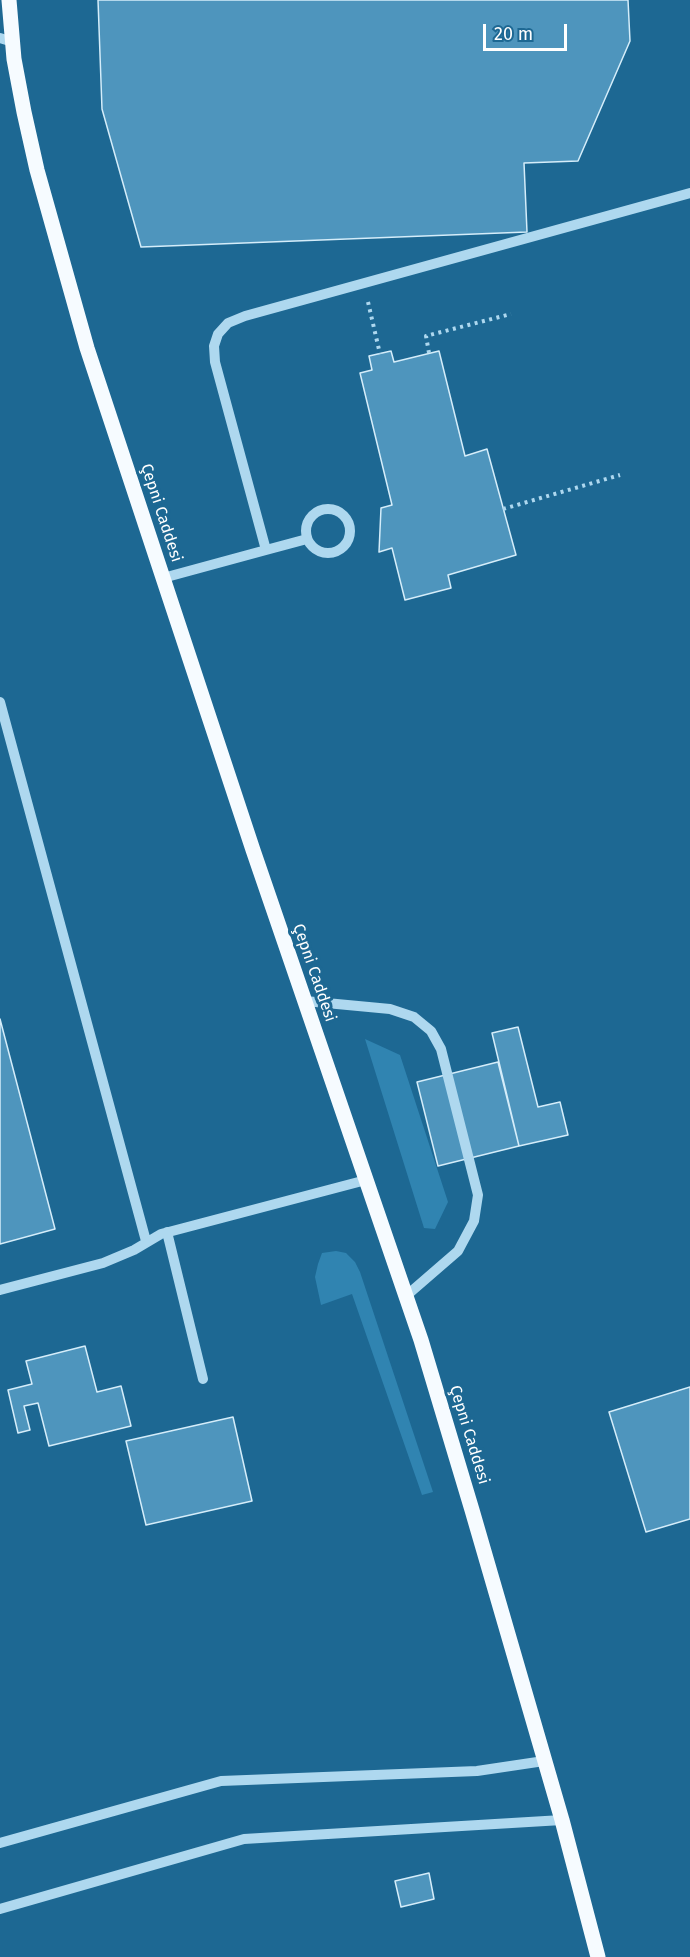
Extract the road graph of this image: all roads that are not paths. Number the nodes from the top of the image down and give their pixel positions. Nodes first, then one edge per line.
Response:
1 (9, 0) edge
2 (6, 40) edge
3 (690, 193) edge
4 (308, 539) junction
5 (266, 550) junction
6 (164, 578) junction
7 (0, 702) edge
8 (305, 1001) junction
9 (366, 1180) junction
10 (167, 1232) junction
11 (146, 1241) junction
12 (0, 1290) edge
13 (406, 1296) junction
14 (203, 1379) dead end
15 (544, 1761) junction
16 (562, 1820) junction
17 (0, 1843) edge
18 (0, 1909) edge
19 (598, 1957) edge

1 - 2 main road, Çepni Caddesi
2 - 6 main road, Çepni Caddesi
3 - 5 street
4 - 4 street
4 - 5 street
5 - 6 street
6 - 8 main road, Çepni Caddesi
7 - 11 street
8 - 9 main road, Çepni Caddesi
8 - 13 street
9 - 10 street
9 - 13 main road, Çepni Caddesi
10 - 11 street
10 - 14 street
11 - 12 street
13 - 15 main road, Çepni Caddesi
15 - 16 main road, Çepni Caddesi
15 - 17 street
16 - 18 street
16 - 19 main road, Çepni Caddesi

